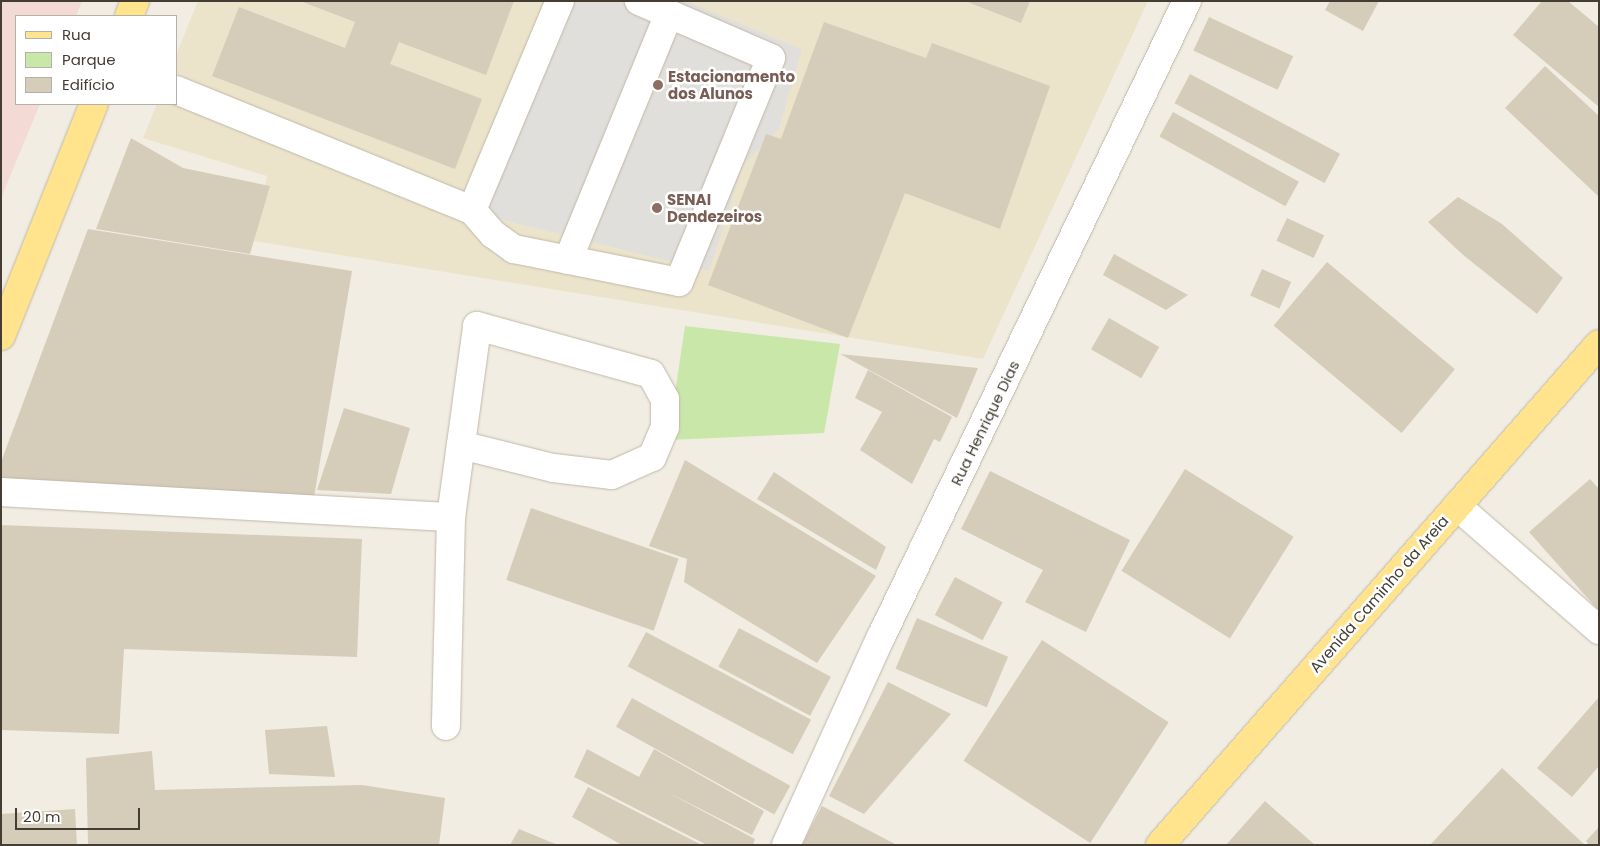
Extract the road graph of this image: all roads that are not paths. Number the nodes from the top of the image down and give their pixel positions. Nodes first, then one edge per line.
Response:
1 (135, 1) edge
2 (560, 1) edge
3 (640, 1) edge
4 (1187, 1) edge
5 (669, 14) junction
6 (129, 15) edge
7 (178, 91) edge
8 (94, 105) edge
9 (472, 210) junction
10 (568, 260) junction
11 (1, 336) edge
12 (1599, 344) edge
13 (461, 445) junction
14 (1, 492) edge
15 (1457, 506) junction
16 (451, 517) junction
17 (1599, 630) edge
18 (446, 726) dead end
19 (786, 845) edge
20 (1160, 845) edge

1 - 6 main road
2 - 9 street
3 - 5 street
4 - 19 street, Rua Henrique Dias
5 - 10 street
5 - 10 street
7 - 9 street
8 - 11 main road
9 - 10 street
12 - 15 main road, Avenida Caminho da Areia
13 - 13 street
13 - 16 street
14 - 16 street
15 - 17 street
15 - 20 main road, Avenida Caminho da Areia
16 - 18 street

